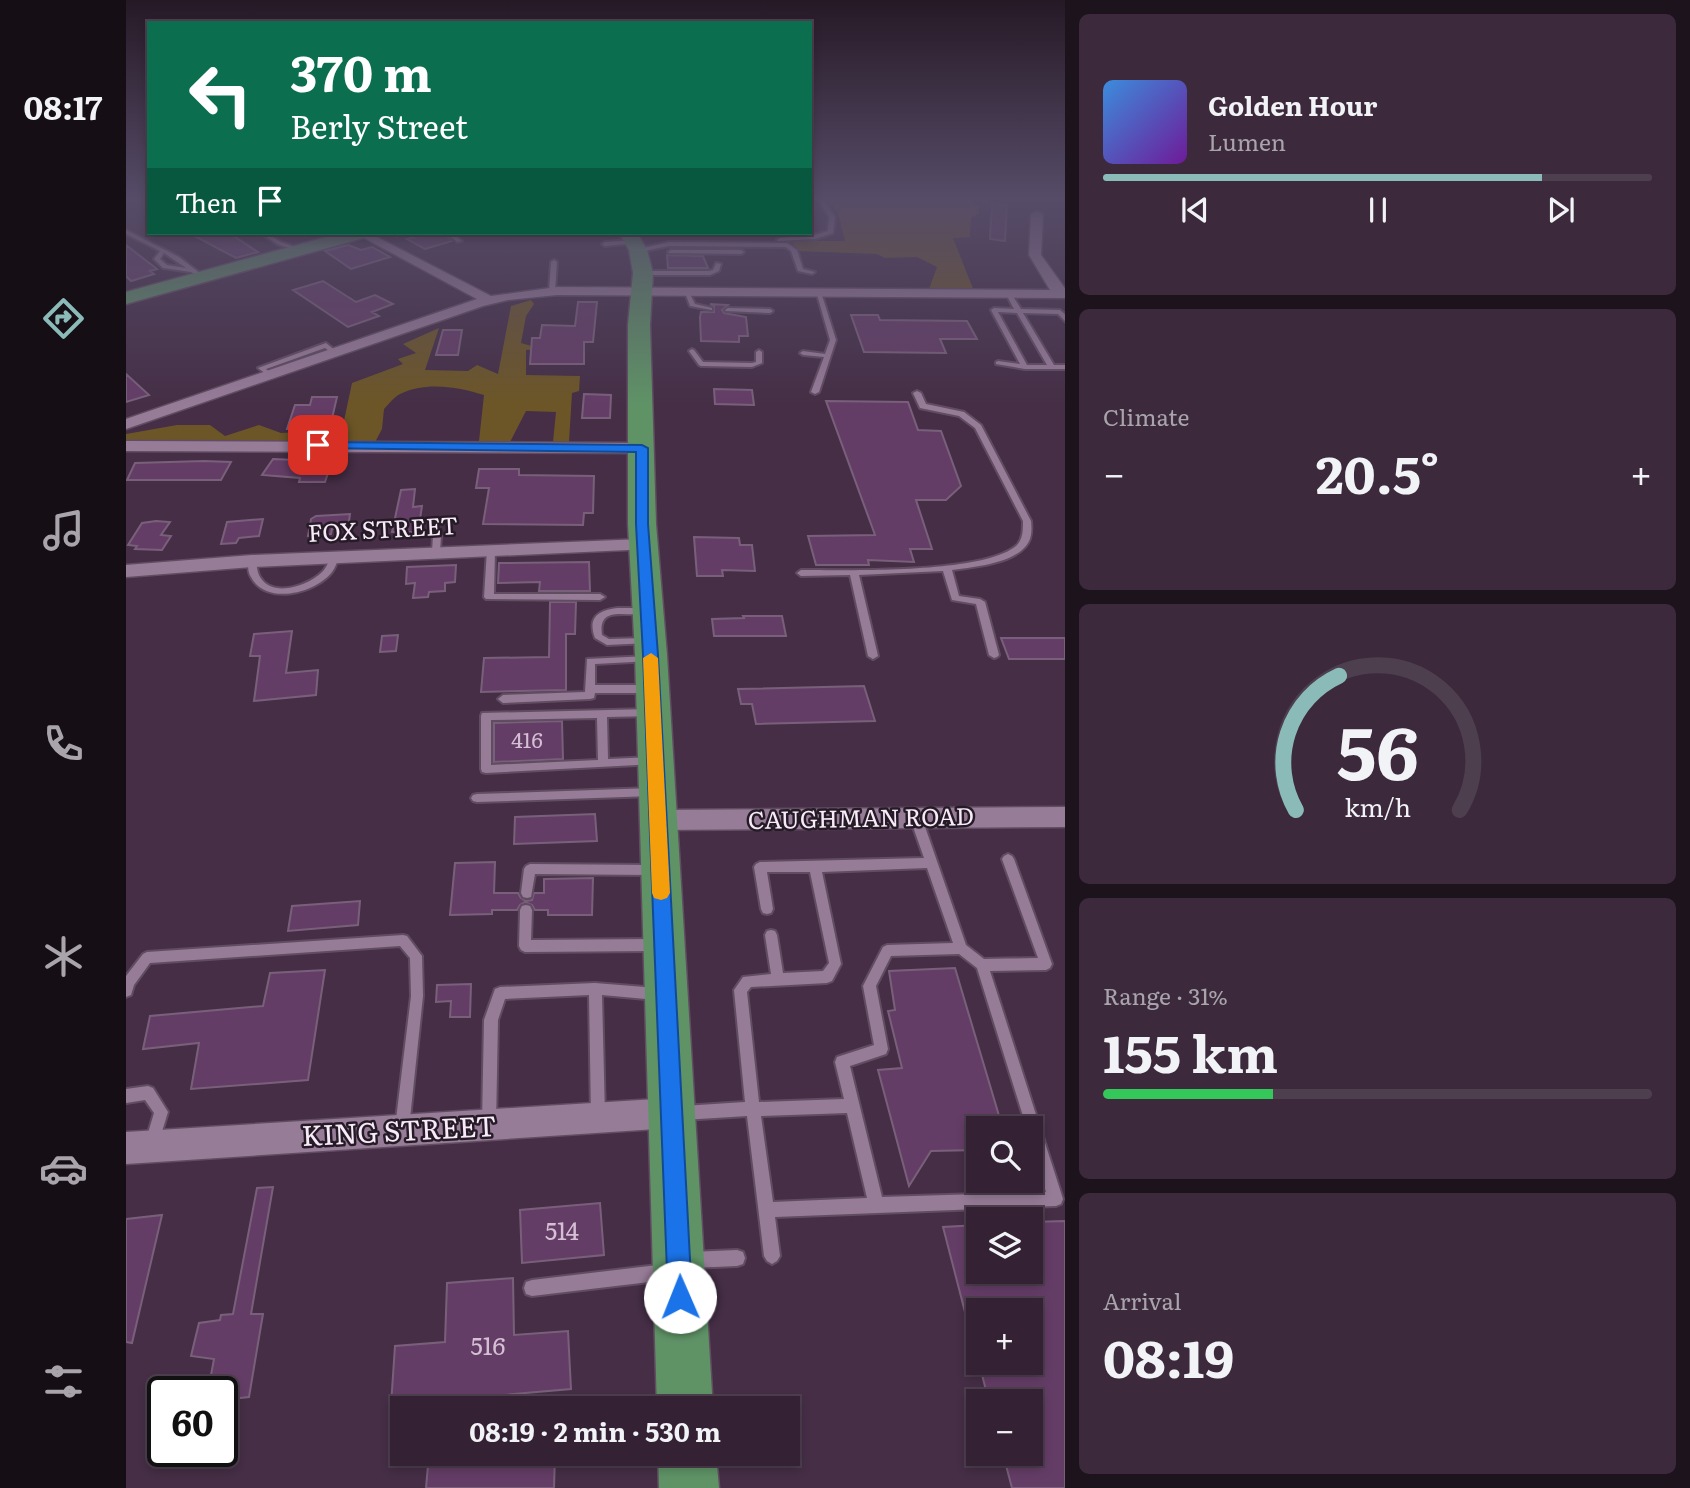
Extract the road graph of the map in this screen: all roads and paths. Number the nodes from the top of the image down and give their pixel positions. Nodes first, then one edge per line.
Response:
1 (167, 267) edge
2 (189, 267) edge
3 (225, 267) edge
4 (426, 267) edge
5 (554, 267) edge
6 (609, 267) edge
7 (641, 267) edge
8 (657, 267) edge
9 (690, 267) edge
10 (717, 267) edge
11 (799, 267) edge
12 (1044, 267) edge
13 (811, 272) dead end
14 (197, 274) junction
15 (552, 291) junction
16 (685, 291) junction
17 (818, 292) junction
18 (1009, 293) junction
19 (1062, 294) edge
20 (126, 298) edge
21 (488, 300) junction
22 (710, 309) dead end
23 (728, 310) dead end
24 (770, 311) dead end
25 (1020, 311) junction
26 (1065, 320) edge
27 (692, 351) dead end
28 (760, 352) dead end
29 (803, 353) dead end
30 (828, 356) junction
31 (998, 363) dead end
32 (1025, 366) junction
33 (1065, 367) edge
34 (1052, 368) junction
35 (815, 392) dead end
36 (917, 393) dead end
37 (126, 424) edge
38 (126, 446) edge
39 (642, 448) junction
40 (643, 545) junction
41 (491, 550) junction
42 (335, 557) junction
43 (252, 561) junction
44 (947, 569) junction
45 (126, 571) edge
46 (854, 572) junction
47 (801, 573) dead end
48 (600, 597) dead end
49 (994, 655) dead end
50 (873, 656) dead end
51 (650, 663) junction
52 (590, 689) junction
53 (503, 699) dead end
54 (603, 714) junction
55 (603, 763) junction
56 (656, 791) junction
57 (477, 798) dead end
58 (1065, 817) edge
59 (916, 818) junction
60 (1008, 859) dead end
61 (932, 863) junction
62 (815, 867) junction
63 (660, 871) junction
64 (527, 893) dead end
65 (767, 909) dead end
66 (526, 910) dead end
67 (771, 935) dead end
68 (663, 945) junction
69 (961, 948) junction
70 (982, 965) junction
71 (778, 979) junction
72 (595, 989) junction
73 (126, 991) edge
74 (666, 994) junction
75 (126, 1096) edge
76 (852, 1106) junction
77 (753, 1109) junction
78 (672, 1114) junction
79 (598, 1119) junction
80 (489, 1126) junction
81 (402, 1131) junction
82 (138, 1147) edge
83 (876, 1205) junction
84 (766, 1210) junction
85 (772, 1256) dead end
86 (737, 1258) dead end
87 (679, 1266) junction
88 (532, 1288) dead end
89 (684, 1396) edge
90 (688, 1466) edge
91 (689, 1488) edge

1 - 14 lane
2 - 14 lane
3 - 14 main road
4 - 21 street
5 - 15 lane
6 - 15 street
7 - 39 main road
8 - 16 street
9 - 10 lane
11 - 13 lane
12 - 19 street
14 - 20 main road
15 - 21 street
16 - 17 street
16 - 22 lane
17 - 18 street
17 - 30 lane
18 - 19 street
18 - 25 lane
21 - 37 street
23 - 24 lane
25 - 26 lane
25 - 32 lane
25 - 34 lane
27 - 28 lane
29 - 30 lane
30 - 35 lane
31 - 32 lane
32 - 34 lane
33 - 34 lane
36 - 44 lane
38 - 39 street
39 - 40 main road
40 - 41 street, FOX STREET
40 - 51 main road
41 - 42 street, FOX STREET
41 - 48 lane
42 - 43 street, FOX STREET
42 - 43 lane
43 - 45 street, FOX STREET
44 - 46 lane
44 - 49 lane
46 - 47 lane
46 - 50 lane
51 - 51 lane
51 - 52 lane
51 - 52 lane
51 - 54 lane
51 - 56 main road
52 - 53 lane
54 - 55 lane
54 - 55 lane
55 - 56 lane
56 - 57 lane
56 - 59 street, CAUGHMAN ROAD
56 - 63 main road
58 - 59 street, CAUGHMAN ROAD
59 - 61 lane
60 - 70 lane
61 - 62 lane
61 - 69 lane
62 - 65 lane
62 - 71 lane
63 - 64 lane
63 - 68 main road
66 - 68 lane
67 - 71 lane
68 - 74 main road
69 - 70 lane
69 - 76 lane
70 - 83 lane
71 - 77 lane
72 - 74 lane
72 - 79 lane
72 - 80 lane
73 - 81 lane
74 - 78 main road
75 - 82 lane
76 - 77 lane
76 - 83 lane
77 - 78 lane
77 - 84 lane
78 - 79 street, KING STREET
78 - 87 main road
79 - 80 street, KING STREET
80 - 81 street, KING STREET
81 - 82 street, KING STREET
83 - 84 lane
84 - 85 lane
86 - 87 lane
87 - 88 lane
87 - 89 main road
90 - 91 main road

